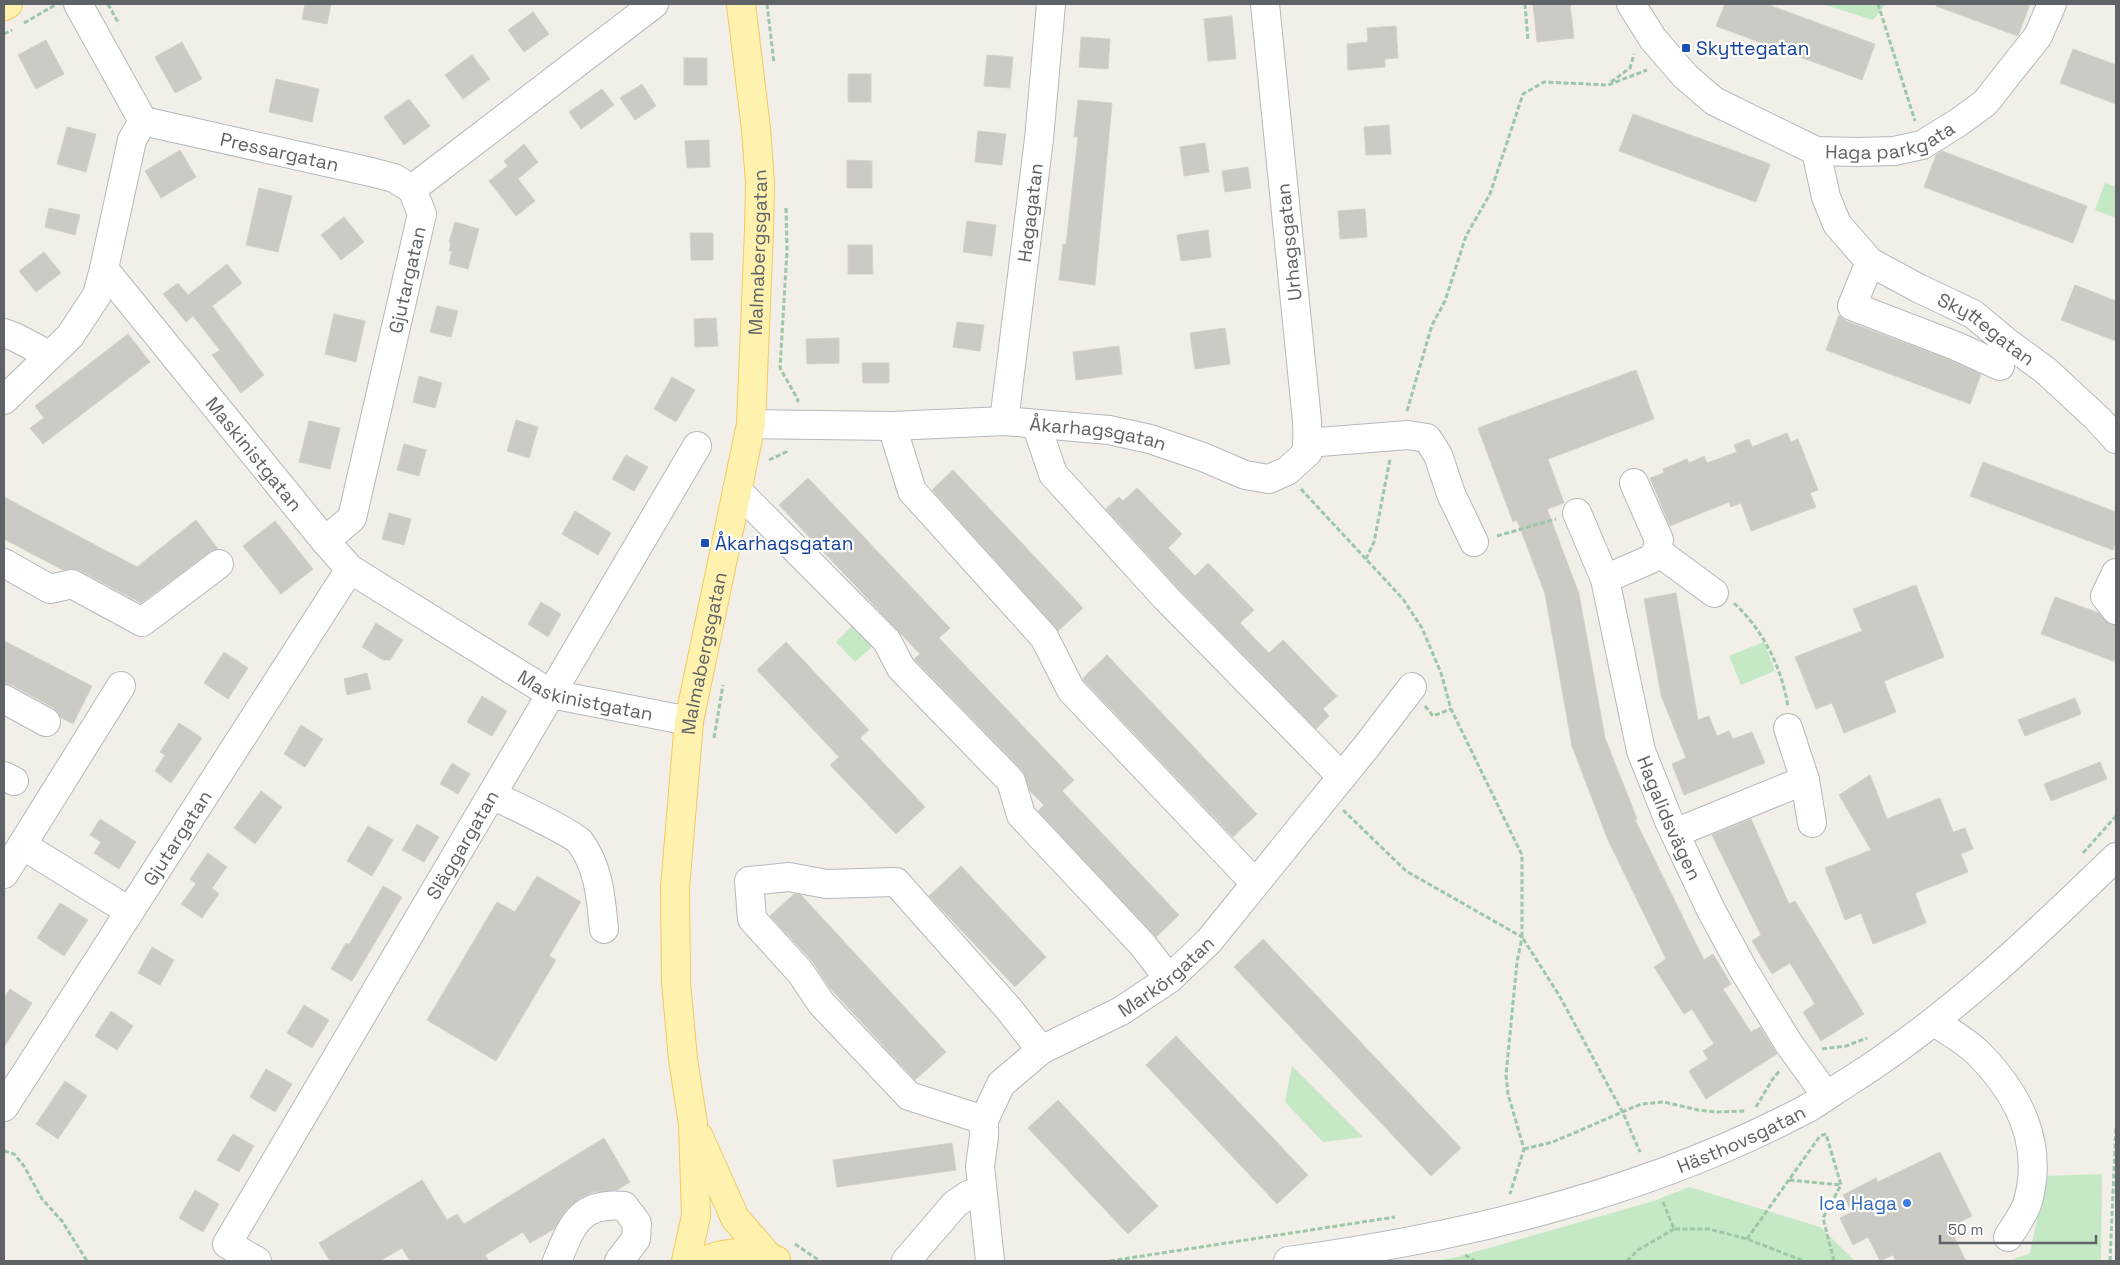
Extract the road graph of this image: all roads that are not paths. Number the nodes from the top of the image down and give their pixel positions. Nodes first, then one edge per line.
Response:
1 (8, 4) edge
2 (78, 4) edge
3 (654, 4) edge
4 (741, 4) edge
5 (1051, 4) edge
6 (1265, 4) edge
7 (1631, 4) edge
8 (2052, 4) edge
9 (4, 6) edge
10 (144, 122) junction
11 (1816, 151) junction
12 (412, 189) junction
13 (1870, 262) junction
14 (104, 269) junction
15 (4, 334) edge
16 (49, 355) junction
17 (2000, 366) dead end
18 (4, 400) edge
19 (1004, 421) junction
20 (751, 424) junction
21 (1036, 424) junction
22 (892, 426) junction
23 (2116, 439) edge
24 (1307, 443) junction
25 (697, 446) dead end
26 (1634, 483) dead end
27 (737, 490) junction
28 (1577, 513) road end
29 (325, 541) junction
30 (1474, 542) road end
31 (1657, 551) junction
32 (4, 563) edge
33 (219, 564) dead end
34 (350, 569) junction
35 (2116, 573) edge
36 (1605, 579) junction
37 (1714, 593) road end
38 (2116, 610) edge
39 (120, 686) dead end
40 (1412, 687) dead end
41 (551, 694) junction
42 (4, 699) edge
43 (689, 721) junction
44 (46, 722) dead end
45 (1788, 728) road end
46 (1805, 780) junction
47 (1335, 785) junction
48 (492, 795) junction
49 (1812, 823) dead end
50 (1675, 833) junction
51 (22, 845) junction
52 (2116, 857) edge
53 (4, 874) edge
54 (1255, 884) junction
55 (129, 911) junction
56 (604, 929) dead end
57 (1169, 979) junction
58 (1935, 1022) junction
59 (1041, 1050) junction
60 (1826, 1095) junction
61 (4, 1107) edge
62 (984, 1120) junction
63 (693, 1124) junction
64 (982, 1192) junction
65 (2008, 1237) dead end
66 (222, 1252) edge
67 (773, 1258) edge
68 (257, 1261) edge
69 (557, 1261) edge
70 (618, 1261) edge
71 (686, 1261) edge
72 (702, 1261) edge
73 (906, 1261) edge
74 (990, 1261) edge
75 (1288, 1261) edge

1 - 9 main road
2 - 10 street
3 - 12 street
4 - 20 main road, Malmabergsgatan
5 - 19 street, Hagagatan
6 - 24 street, Urhagsgatan
7 - 11 street, Haga parkgata
8 - 11 street, Haga parkgata
10 - 12 street, Pressargatan
10 - 14 street
11 - 13 street, Skyttegatan
12 - 29 street, Gjutargatan
13 - 17 street
13 - 23 street, Skyttegatan
14 - 16 street
14 - 29 street, Maskinistgatan
15 - 16 street
16 - 18 street
19 - 21 street, Åkarhagsgatan
19 - 22 street, Åkarhagsgatan
20 - 22 street, Åkarhagsgatan
20 - 27 main road, Malmabergsgatan
21 - 24 street, Åkarhagsgatan
21 - 47 street
22 - 54 street
24 - 30 street
25 - 41 street, Släggargatan
26 - 31 street
27 - 43 main road, Malmabergsgatan
27 - 57 street
28 - 36 street, Hagalidsvägen
29 - 34 street, Maskinistgatan
31 - 36 street
31 - 37 street
32 - 33 street
34 - 41 street, Maskinistgatan
34 - 55 street, Gjutargatan
35 - 38 street
36 - 50 street, Hagalidsvägen
39 - 51 street
40 - 47 street, Markörgatan
41 - 43 street, Maskinistgatan
41 - 48 street, Släggargatan
42 - 44 street
43 - 63 main road, Malmabergsgatan
45 - 46 street
46 - 49 street
46 - 50 street
47 - 54 street, Markörgatan
48 - 56 street
48 - 66 street, Släggargatan
50 - 60 street, Hagalidsvägen
51 - 53 street
51 - 55 street
52 - 58 street, Hästhovsgatan
54 - 57 street, Markörgatan
55 - 61 street, Gjutargatan
57 - 59 street, Markörgatan
58 - 60 street, Hästhovsgatan
58 - 65 street
59 - 62 street, Markörgatan
59 - 62 street
60 - 75 street, Hästhovsgatan
62 - 64 street, Markörgatan
63 - 67 main road, Malmabergsgatan
63 - 71 main road, Malmabergsgatan
64 - 73 street
64 - 74 street, Markörgatan
66 - 68 street, Släggargatan
67 - 72 main road
69 - 70 street

